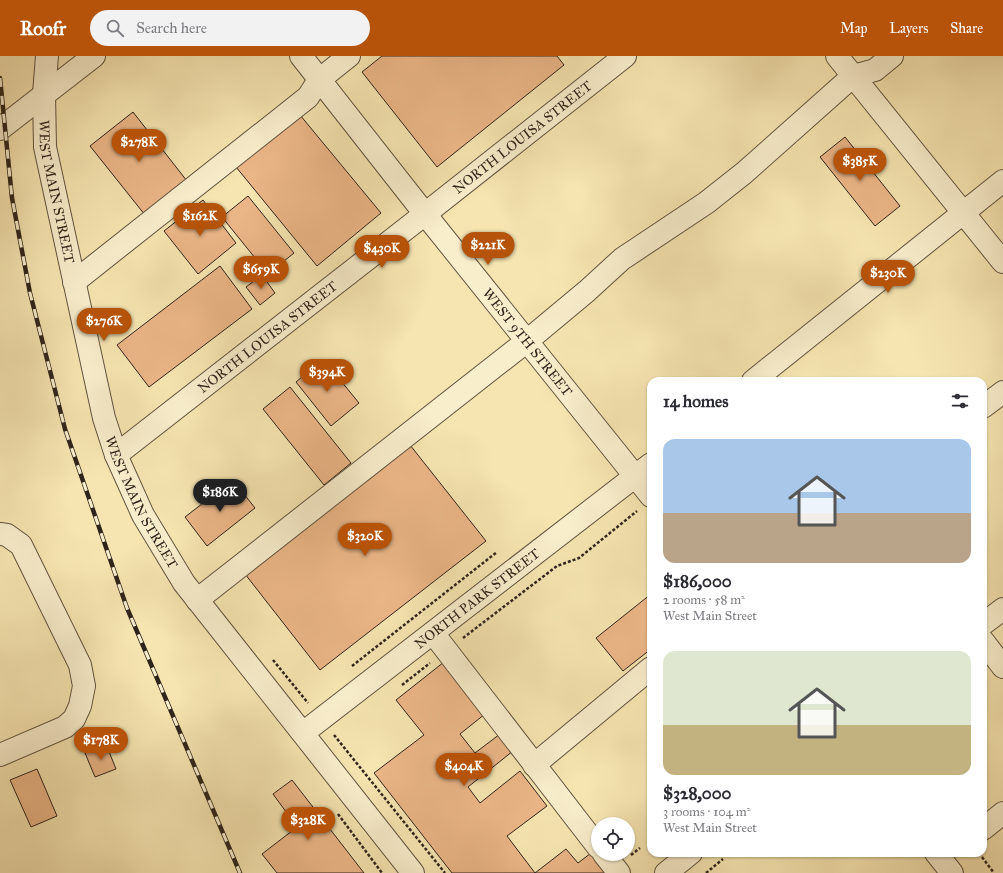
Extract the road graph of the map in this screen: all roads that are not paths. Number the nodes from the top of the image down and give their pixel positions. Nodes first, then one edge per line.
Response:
1 (47, 56) edge
2 (94, 56) edge
3 (301, 56) edge
4 (350, 56) edge
5 (625, 56) edge
6 (837, 56) edge
7 (892, 56) edge
8 (853, 76) junction
9 (320, 80) junction
10 (44, 94) junction
11 (0, 129) edge
12 (1003, 181) edge
13 (963, 212) junction
14 (425, 214) junction
15 (1003, 262) edge
16 (74, 282) junction
17 (527, 341) junction
18 (758, 377) edge
19 (1003, 392) edge
20 (987, 404) edge
21 (116, 455) junction
22 (643, 470) edge
23 (645, 502) edge
24 (0, 534) edge
25 (197, 600) junction
26 (1003, 608) edge
27 (987, 621) edge
28 (433, 633) junction
29 (987, 646) edge
30 (1003, 667) edge
31 (647, 671) edge
32 (296, 725) junction
33 (0, 755) edge
34 (534, 765) junction
35 (1003, 813) edge
36 (987, 826) edge
37 (591, 838) edge
38 (686, 857) edge
39 (610, 861) edge
40 (413, 873) edge
41 (619, 873) edge
42 (666, 873) edge

1 - 10 street, WEST MAIN STREET
2 - 10 street
3 - 9 street, WEST 9TH STREET
4 - 9 street
5 - 14 street, NORTH LOUISA STREET
6 - 8 street
7 - 8 street
8 - 13 street
8 - 17 street
9 - 14 street, WEST 9TH STREET
9 - 16 street
10 - 11 street
10 - 16 street, WEST MAIN STREET
12 - 13 street
13 - 15 street
13 - 18 street
14 - 17 street, WEST 9TH STREET
14 - 21 street, NORTH LOUISA STREET
16 - 21 street, WEST MAIN STREET
17 - 22 street, WEST 9TH STREET
17 - 25 street
19 - 20 street
21 - 25 street, WEST MAIN STREET
22 - 23 street, WEST 9TH STREET
22 - 28 street, NORTH PARK STREET
24 - 33 street
25 - 32 street, WEST MAIN STREET
26 - 27 street
28 - 32 street, NORTH PARK STREET
28 - 34 street
29 - 30 street
31 - 34 street
32 - 40 street, WEST MAIN STREET
34 - 37 street
35 - 36 street
38 - 42 street
39 - 41 street

